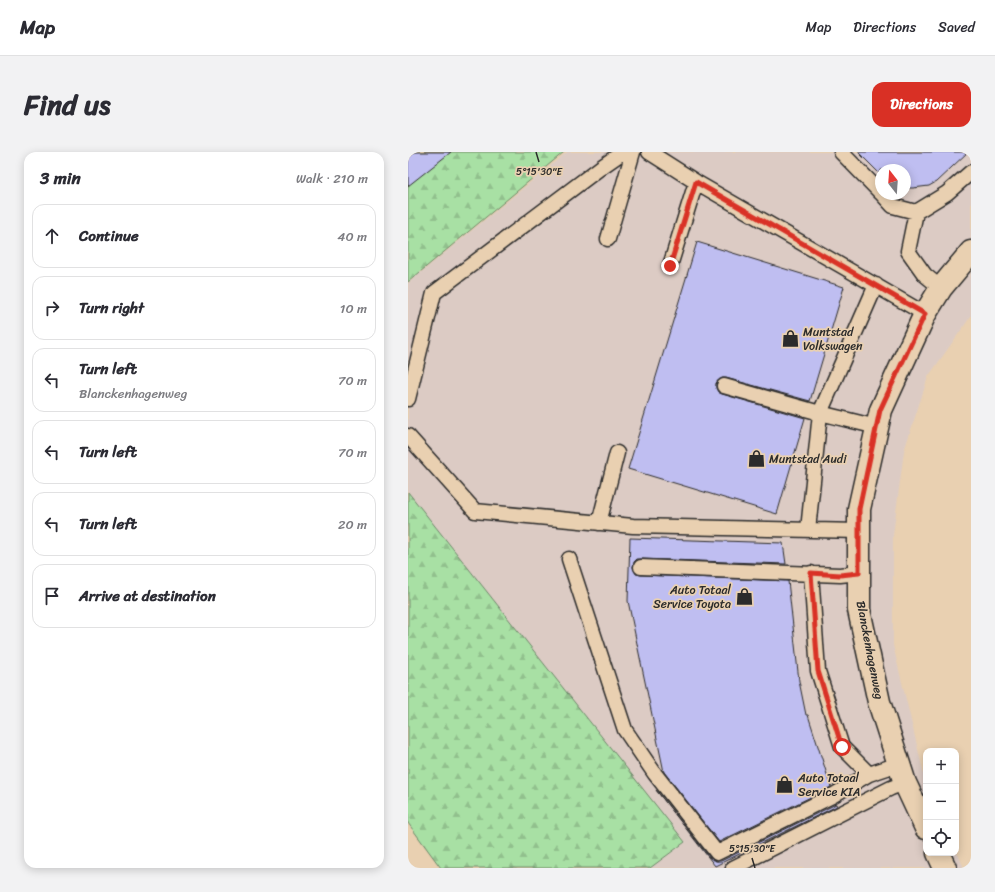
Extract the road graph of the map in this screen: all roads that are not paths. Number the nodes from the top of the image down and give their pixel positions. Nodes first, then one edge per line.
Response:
1 (623, 152) edge
2 (633, 152) edge
3 (649, 152) edge
4 (841, 152) edge
5 (971, 172) edge
6 (696, 182) junction
7 (875, 188) edge
8 (887, 200) edge
9 (916, 212) junction
10 (608, 239) dead end
11 (971, 252) edge
12 (670, 266) dead end
13 (876, 286) junction
14 (941, 288) junction
15 (925, 314) junction
16 (724, 386) dead end
17 (408, 399) edge
18 (820, 413) junction
19 (877, 427) junction
20 (408, 436) edge
21 (617, 453) dead end
22 (600, 523) junction
23 (808, 530) junction
24 (859, 531) junction
25 (569, 559) dead end
26 (641, 567) dead end
27 (811, 573) junction
28 (859, 573) junction
29 (869, 774) junction
30 (902, 774) junction
31 (923, 821) edge
32 (939, 856) edge
33 (733, 868) edge
34 (945, 868) edge

1 - 17 lane
2 - 10 lane
3 - 6 lane
4 - 7 lane
5 - 9 lane
6 - 12 lane
6 - 13 lane
8 - 9 lane
9 - 14 lane
11 - 14 street, Blanckenhagenweg
13 - 15 lane
13 - 18 lane
14 - 15 street, Blanckenhagenweg
15 - 19 street, Blanckenhagenweg
16 - 18 lane
18 - 19 lane
18 - 23 lane
19 - 24 street, Blanckenhagenweg
20 - 22 lane
21 - 22 lane
22 - 23 lane
23 - 24 lane
24 - 28 street, Blanckenhagenweg
25 - 29 lane
26 - 27 lane
27 - 28 lane
27 - 29 lane
28 - 30 street, Blanckenhagenweg
29 - 30 lane
30 - 31 street, Blanckenhagenweg
30 - 33 lane
32 - 34 street

